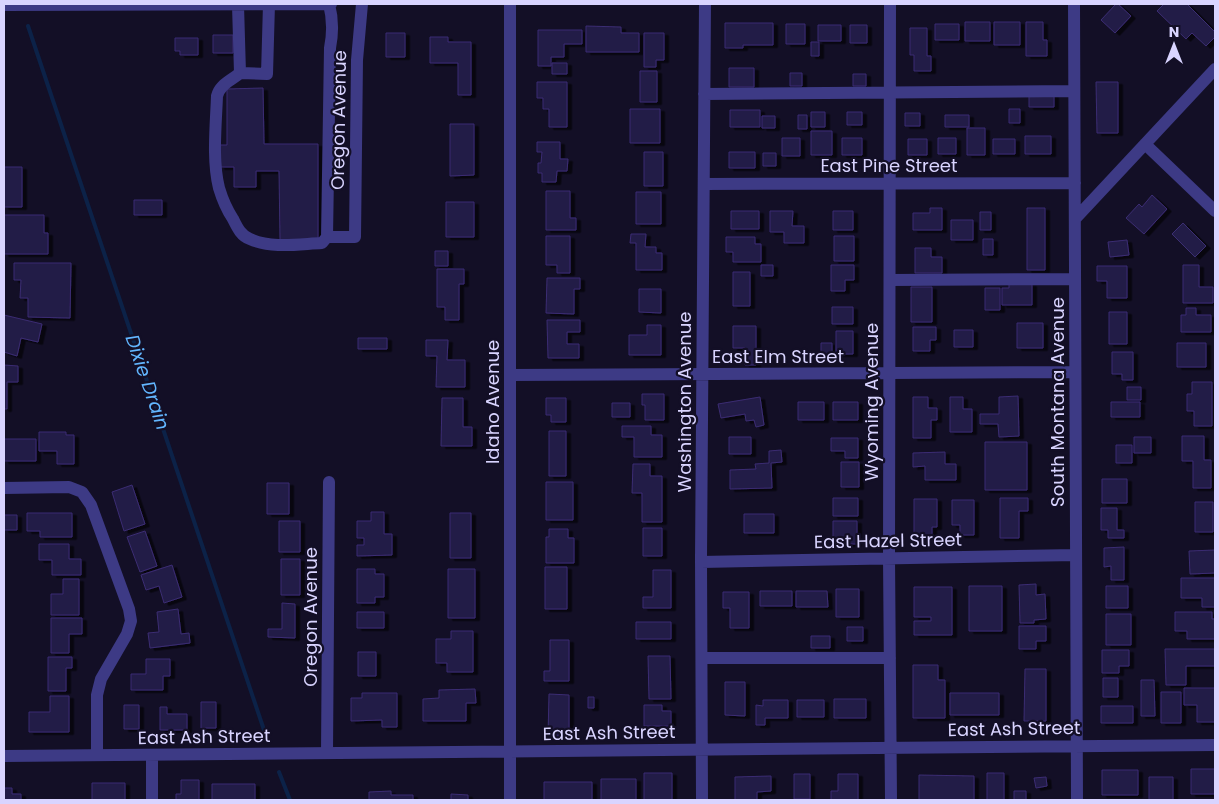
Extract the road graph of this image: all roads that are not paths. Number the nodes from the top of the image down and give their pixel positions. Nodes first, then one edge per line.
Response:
1 (31, 4) edge
2 (269, 4) edge
3 (330, 4) edge
4 (362, 4) edge
5 (510, 4) edge
6 (704, 4) edge
7 (890, 4) edge
8 (1074, 4) edge
9 (4, 5) edge
10 (238, 5) edge
11 (1215, 69) edge
12 (240, 74) junction
13 (1074, 91) junction
14 (890, 92) junction
15 (704, 94) junction
16 (1145, 144) junction
17 (1074, 183) junction
18 (704, 184) junction
19 (890, 184) junction
20 (1215, 211) edge
21 (1075, 219) junction
22 (327, 238) junction
23 (1075, 279) junction
24 (890, 280) junction
25 (1075, 372) junction
26 (703, 374) junction
27 (890, 374) junction
28 (510, 375) junction
29 (328, 482) dead end
30 (4, 488) edge
31 (1076, 555) junction
32 (889, 558) junction
33 (701, 562) junction
34 (702, 658) junction
35 (890, 658) junction
36 (1215, 745) edge
37 (1077, 746) junction
38 (890, 747) junction
39 (702, 749) junction
40 (510, 751) junction
41 (328, 753) junction
42 (97, 755) junction
43 (152, 755) junction
44 (4, 756) edge
45 (152, 800) edge
46 (510, 800) edge
47 (702, 800) edge
48 (891, 800) edge
49 (1077, 800) edge

1 - 9 street
1 - 10 street
2 - 3 street
2 - 10 street
2 - 12 street
3 - 22 street
4 - 22 street, Oregon Avenue
5 - 28 street, Idaho Avenue
6 - 15 street, Washington Avenue
7 - 14 street, Wyoming Avenue
8 - 13 street, South Montana Avenue
10 - 12 street
11 - 16 street
12 - 22 street
13 - 14 street
13 - 17 street, South Montana Avenue
14 - 15 street
14 - 19 street, Wyoming Avenue
15 - 18 street, Washington Avenue
16 - 20 street
16 - 21 street
17 - 19 street, East Pine Street
17 - 21 street, South Montana Avenue
18 - 19 street, East Pine Street
18 - 26 street, Washington Avenue
19 - 24 street, Wyoming Avenue
21 - 23 street, South Montana Avenue
23 - 24 street
23 - 25 street, South Montana Avenue
24 - 27 street, Wyoming Avenue
25 - 27 street, East Elm Street
25 - 31 street, South Montana Avenue
26 - 27 street, East Elm Street
26 - 28 street, East Elm Street
26 - 33 street, Washington Avenue
27 - 32 street, Wyoming Avenue
28 - 40 street, Idaho Avenue
29 - 41 street, Oregon Avenue
30 - 42 street
31 - 32 street, East Hazel Street
31 - 37 street, South Montana Avenue
32 - 33 street, East Hazel Street
32 - 35 street, Wyoming Avenue
33 - 34 street, Washington Avenue
34 - 35 street
34 - 39 street, Washington Avenue
35 - 38 street, Wyoming Avenue
36 - 37 street, East Ash Street
37 - 38 street, East Ash Street
37 - 49 street, South Montana Avenue
38 - 39 street, East Ash Street
38 - 48 street, Wyoming Avenue
39 - 40 street, East Ash Street
39 - 47 street, Washington Avenue
40 - 41 street, East Ash Street
40 - 46 street, Idaho Avenue
41 - 43 street, East Ash Street
42 - 43 street, East Ash Street
42 - 44 street, East Ash Street
43 - 45 street

